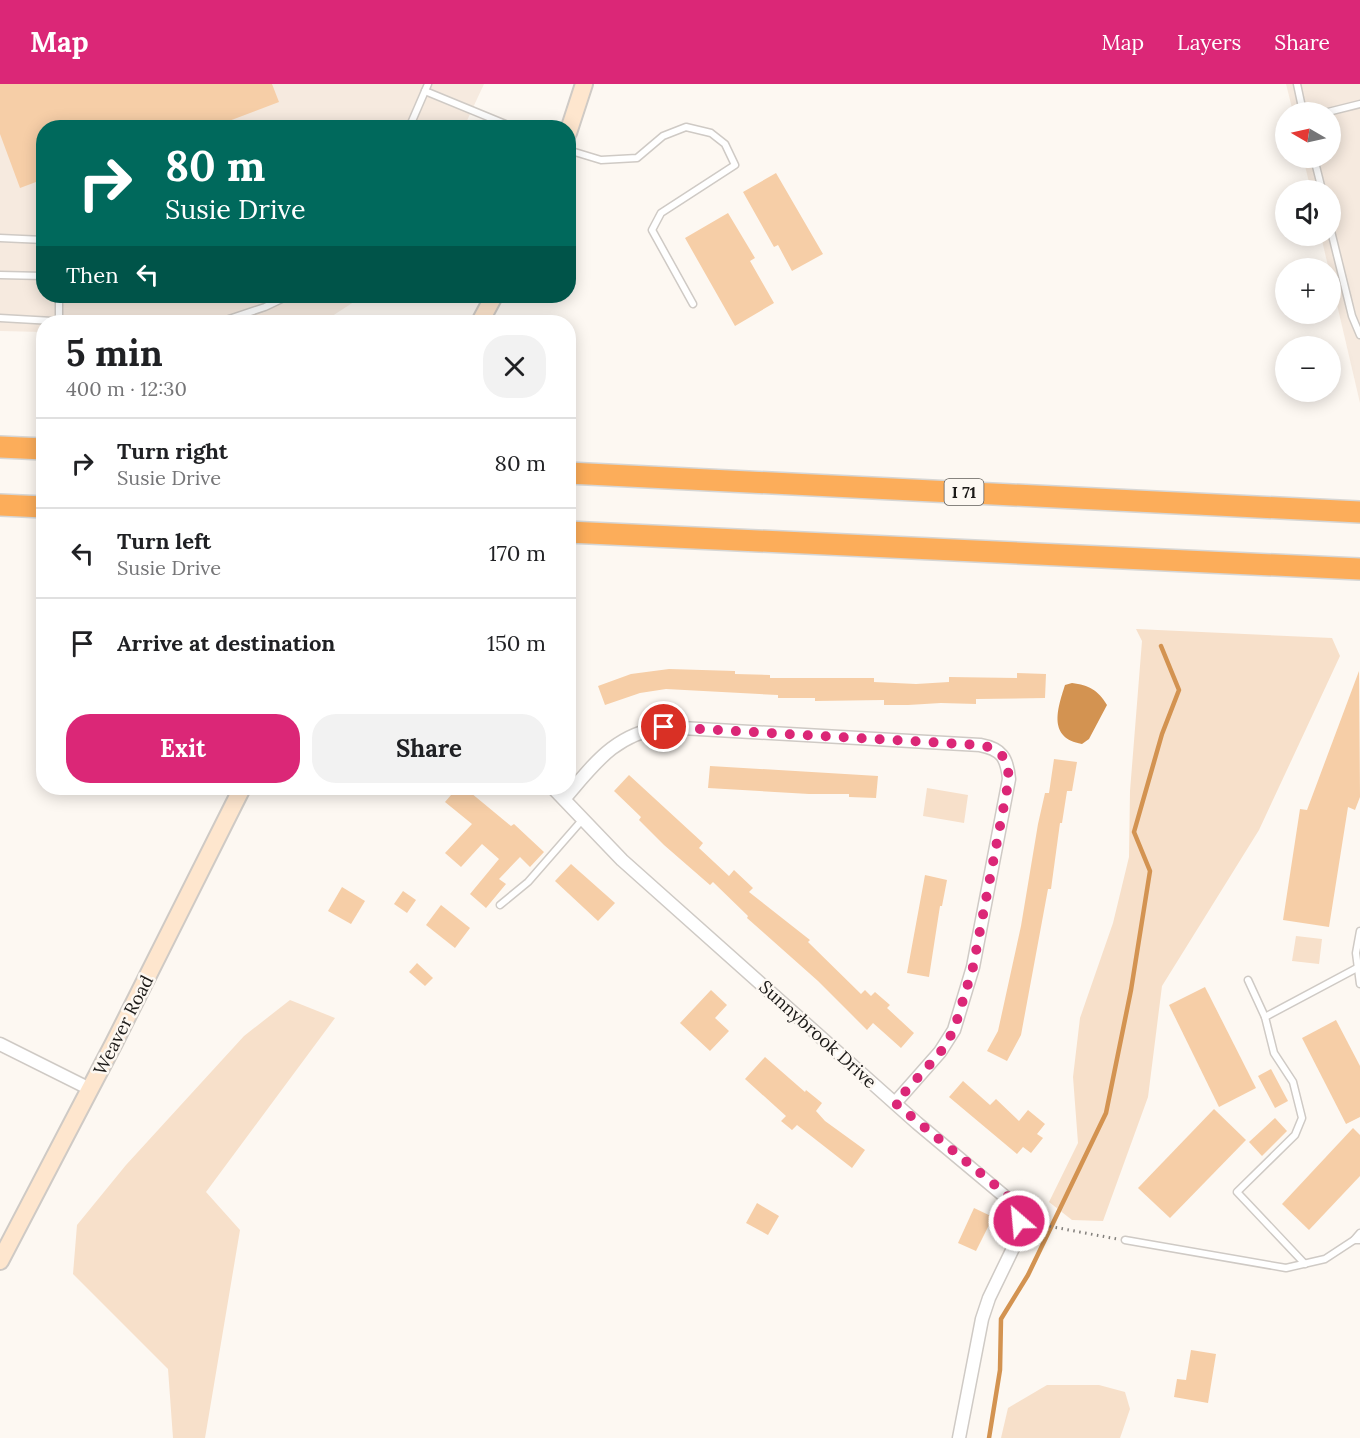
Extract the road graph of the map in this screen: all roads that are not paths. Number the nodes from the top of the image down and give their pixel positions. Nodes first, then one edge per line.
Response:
1 (584, 84) edge
2 (1296, 84) edge
3 (427, 87) edge
4 (1300, 102) edge
5 (1360, 104) edge
6 (1341, 109) edge
7 (413, 120) edge
8 (498, 120) edge
9 (572, 120) edge
10 (576, 152) edge
11 (0, 238) edge
12 (36, 240) edge
13 (1335, 246) edge
14 (0, 275) edge
15 (36, 276) edge
16 (275, 303) edge
17 (693, 304) dead end
18 (242, 315) edge
19 (0, 318) edge
20 (36, 320) edge
21 (1360, 334) edge
22 (0, 447) edge
23 (36, 449) edge
24 (576, 473) edge
25 (1360, 500) edge
26 (1154, 501) junction
27 (0, 505) edge
28 (36, 507) edge
29 (1360, 512) edge
30 (576, 532) edge
31 (1355, 570) edge
32 (576, 785) edge
33 (238, 795) edge
34 (561, 795) edge
35 (568, 795) edge
36 (565, 798) junction
37 (583, 819) junction
38 (500, 904) dead end
39 (1360, 931) edge
40 (1357, 968) junction
41 (1248, 980) dead end
42 (1360, 984) edge
43 (1265, 1017) junction
44 (0, 1044) edge
45 (90, 1089) junction
46 (895, 1103) junction
47 (1360, 1233) edge
48 (1125, 1240) road end
49 (1357, 1240) edge
50 (0, 1260) edge
51 (1305, 1264) junction
52 (959, 1438) edge

1 - 9 main road
2 - 4 lane
3 - 7 lane
3 - 8 lane
5 - 6 lane
10 - 17 lane
11 - 12 lane
13 - 21 lane
14 - 15 lane
16 - 18 lane
19 - 20 lane
22 - 23 highway
24 - 26 highway, I 71
25 - 26 highway
26 - 29 highway, I 71
27 - 28 highway
30 - 31 highway
32 - 46 street
33 - 45 main road, Weaver Road
34 - 36 street, Sunnybrook Drive
35 - 36 street
36 - 37 street, Sunnybrook Drive
37 - 38 lane
37 - 46 street, Sunnybrook Drive
39 - 40 lane
40 - 42 lane
40 - 43 lane
41 - 43 lane
43 - 51 lane
44 - 45 street
45 - 50 main road, Weaver Road
46 - 52 street, Sunnybrook Drive
47 - 49 lane
48 - 51 lane
49 - 51 lane

